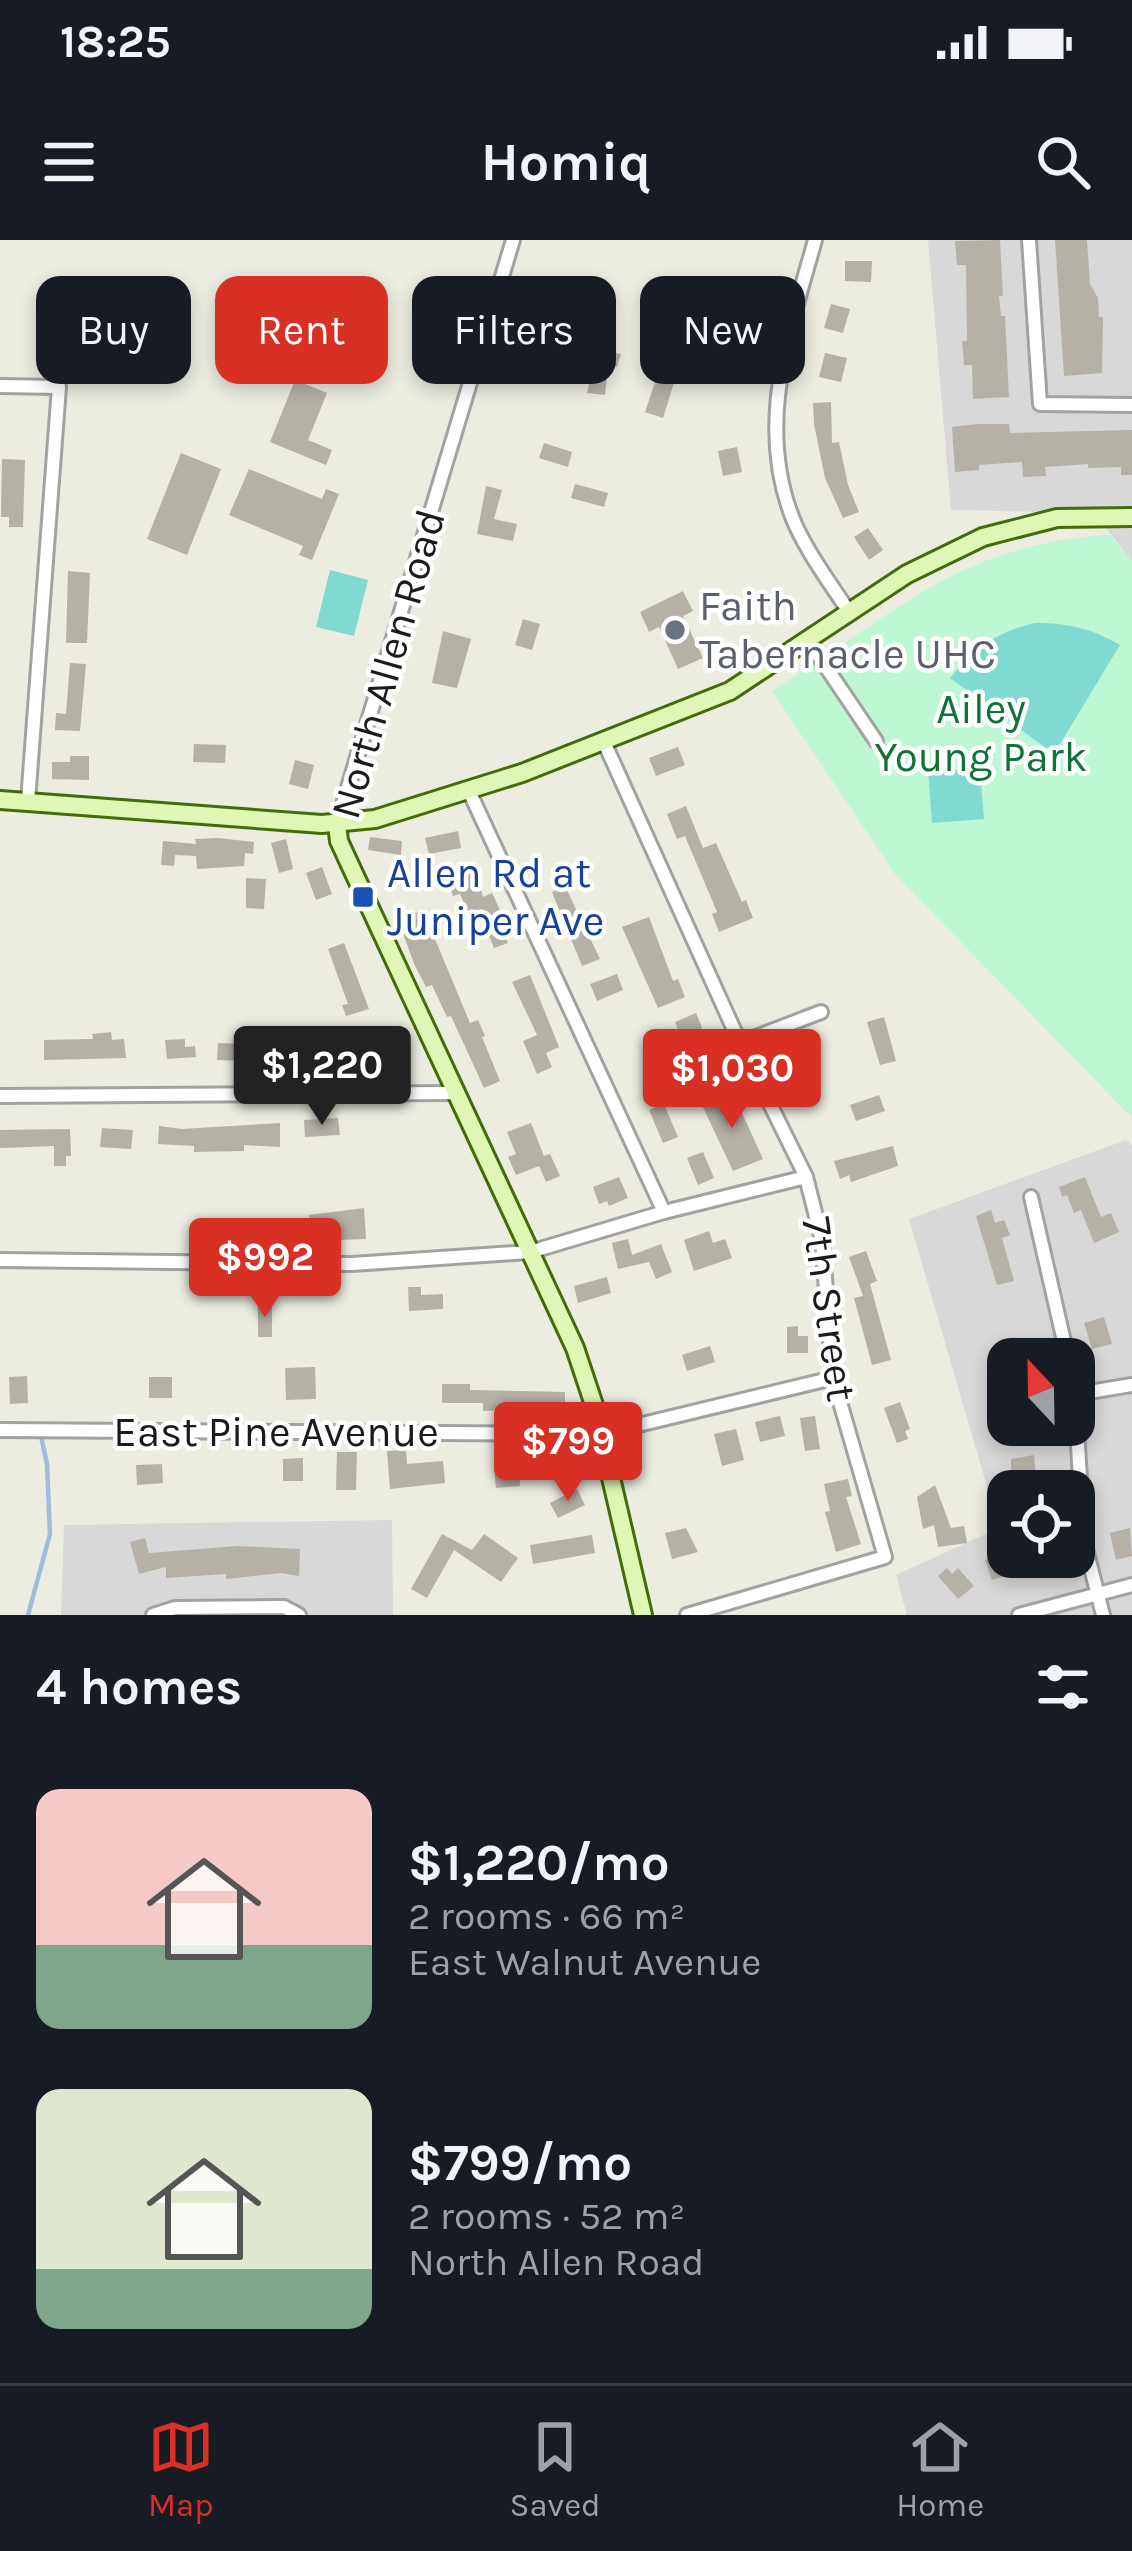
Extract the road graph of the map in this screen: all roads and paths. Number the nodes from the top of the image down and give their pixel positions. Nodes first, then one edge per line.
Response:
1 (513, 240) edge
2 (815, 240) edge
3 (1029, 240) edge
4 (0, 386) edge
5 (1132, 405) edge
6 (1132, 518) edge
7 (849, 612) junction
8 (808, 642) junction
9 (876, 740) dead end
10 (604, 742) junction
11 (469, 791) junction
12 (0, 800) edge
13 (28, 801) junction
14 (337, 824) junction
15 (821, 1012) dead end
16 (740, 1043) junction
17 (456, 1093) junction
18 (0, 1096) edge
19 (806, 1177) junction
20 (1031, 1197) dead end
21 (664, 1212) junction
22 (530, 1252) junction
23 (0, 1259) edge
24 (1064, 1338) edge
25 (833, 1378) junction
26 (1132, 1385) edge
27 (1095, 1387) edge
28 (0, 1430) edge
29 (601, 1434) junction
30 (1078, 1446) edge
31 (1132, 1585) edge
32 (1097, 1593) junction
33 (153, 1615) edge
34 (299, 1615) edge
35 (643, 1615) edge
36 (687, 1615) edge
37 (1019, 1615) edge
38 (1103, 1615) edge

1 - 14 street, North Allen Road
2 - 7 street
3 - 5 street
4 - 13 street
6 - 7 street
7 - 8 street
8 - 9 street
8 - 10 street
10 - 11 street
10 - 16 street, 7th Street
11 - 14 street
11 - 21 street
12 - 13 street
13 - 14 street
14 - 17 street, North Allen Road
15 - 16 street
16 - 19 street, 7th Street
17 - 18 street
17 - 22 street, North Allen Road
19 - 21 street
19 - 25 street, 7th Street
20 - 24 street
21 - 22 street
22 - 23 street
22 - 29 street, North Allen Road
25 - 29 street, East Pine Avenue
25 - 36 street, 7th Street
26 - 27 street
28 - 29 street, East Pine Avenue
29 - 35 street, North Allen Road
30 - 32 street
31 - 32 street
32 - 37 street
32 - 38 street
33 - 34 street

